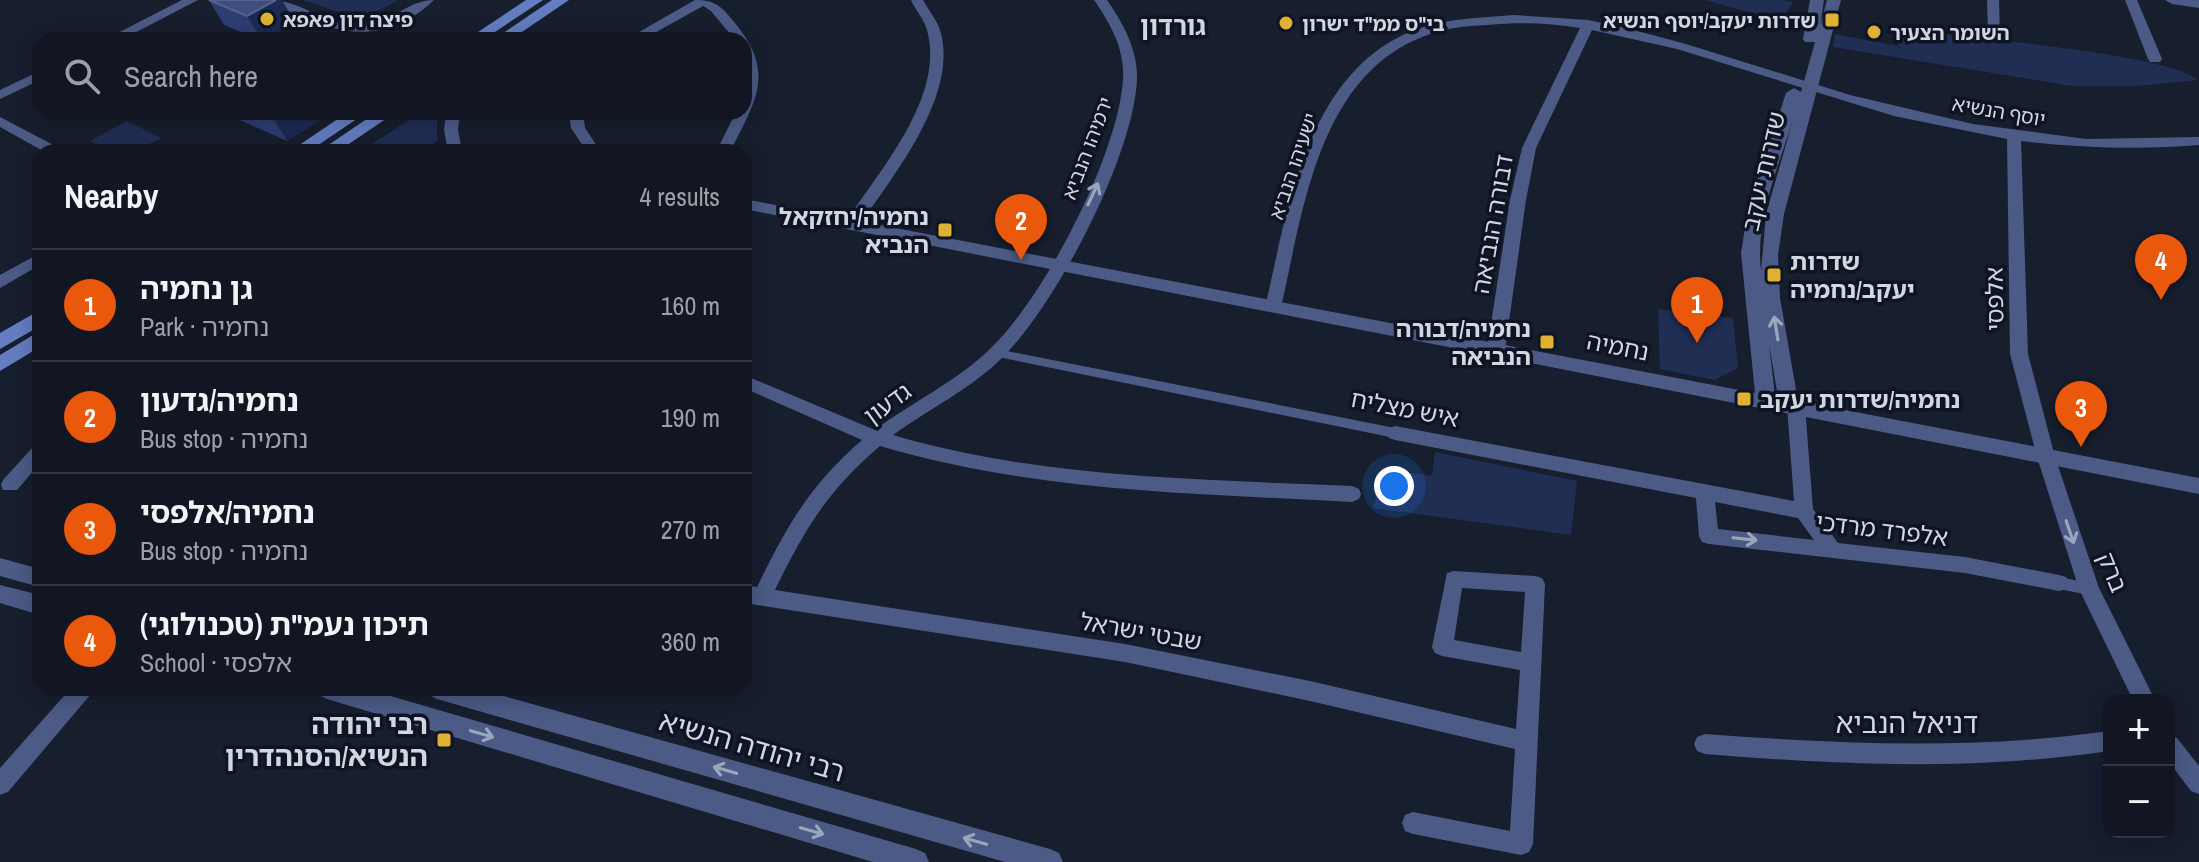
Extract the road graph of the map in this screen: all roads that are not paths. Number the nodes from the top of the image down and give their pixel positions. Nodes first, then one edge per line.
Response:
1 (192, 0) edge
2 (275, 0) edge
3 (428, 0) edge
4 (536, 0) edge
5 (562, 0) edge
6 (704, 0) edge
7 (917, 0) edge
8 (1100, 0) edge
9 (1817, 0) edge
10 (1834, 0) edge
11 (1993, 0) edge
12 (2131, 0) edge
13 (2172, 0) edge
14 (2199, 4) edge
15 (1588, 24) junction
16 (127, 32) edge
17 (486, 32) edge
18 (512, 32) edge
19 (646, 32) edge
20 (735, 32) edge
21 (1995, 34) dead end
22 (2155, 59) dead end
23 (32, 79) edge
24 (1802, 85) junction
25 (0, 95) edge
26 (347, 120) edge
27 (376, 120) edge
28 (452, 120) edge
29 (577, 120) edge
30 (738, 120) edge
31 (0, 121) edge
32 (2014, 136) junction
33 (2199, 141) edge
34 (42, 144) edge
35 (309, 144) edge
36 (338, 144) edge
37 (454, 144) edge
38 (589, 144) edge
39 (727, 144) edge
40 (752, 205) edge
41 (853, 223) junction
42 (32, 263) edge
43 (1060, 265) junction
44 (0, 282) edge
45 (1273, 307) junction
46 (32, 322) edge
47 (0, 342) edge
48 (32, 343) edge
49 (1496, 350) junction
50 (997, 353) junction
51 (0, 364) edge
52 (752, 384) edge
53 (1766, 400) junction
54 (1792, 405) junction
55 (1395, 433) joint
56 (877, 438) junction
57 (2046, 457) junction
58 (32, 460) edge
59 (2199, 486) edge
60 (5, 489) edge
61 (1352, 494) dead end
62 (1705, 494) junction
63 (1804, 511) junction
64 (1831, 548) junction
65 (0, 567) edge
66 (32, 576) edge
67 (2059, 583) joint
68 (2089, 589) junction
69 (0, 594) edge
70 (753, 595) edge
71 (32, 603) edge
72 (1530, 663) junction
73 (2141, 694) edge
74 (78, 696) edge
75 (354, 696) edge
76 (465, 696) edge
77 (1525, 741) junction
78 (2103, 742) edge
79 (1705, 744) dead end
80 (2175, 753) edge
81 (2199, 783) edge
82 (0, 784) edge
83 (1413, 823) dead end
84 (916, 862) edge
85 (1050, 862) edge

1 - 16 street
2 - 3 street
4 - 17 main road
5 - 18 main road
6 - 19 street
6 - 20 street
7 - 41 street
43 -> 8 street, ירמיהו הנביא
9 - 24 street, שדרות יעקב
10 - 24 street, שדרות יעקב
11 - 21 street
12 - 22 street
13 - 14 street
15 - 24 street, ישעיהו הנביא
15 - 45 street, ישעיהו הנביא
15 - 49 street, דבורה הנביאה
23 - 25 street
24 - 32 street, יוסף הנשיא
24 - 53 street, שדרות יעקב
54 -> 24 street, שדרות יעקב
26 - 35 main road
27 - 36 main road
28 - 37 street
29 - 38 street
30 - 39 street
31 - 34 street
32 - 33 street, יוסף הנשיא
32 - 57 street, אלפסי
40 - 41 street, נחמיה
41 - 43 street, נחמיה
42 - 44 street
43 - 45 street, נחמיה
43 - 50 street, גדעון
45 - 49 street, נחמיה
46 - 47 main road
48 - 51 main road
49 - 53 street, נחמיה
50 - 55 street, איש מצליח
50 - 56 street, גדעון
52 - 56 street
53 - 54 street, נחמיה
54 - 57 street, נחמיה
54 - 63 street
55 - 62 street, איש מצליח
56 - 61 street
56 - 70 street, גדעון
57 - 59 street, נחמיה
57 -> 68 street, ברק
58 - 60 street
62 - 63 street, איש מצליח
62 -> 64 street, אלפרד מרדכי
63 - 64 street
64 - 67 street, אלפרד מרדכי
65 - 66 street
67 - 68 street, אלפרד מרדכי
68 - 73 street, ברק
69 - 71 street
70 - 77 street, שבטי ישראל
72 - 72 street
72 - 77 street
74 - 82 street
75 -> 84 street
85 -> 76 street, רבי יהודה הנשיא
77 - 83 street
78 - 79 street, דניאל הנביא
80 - 81 street

